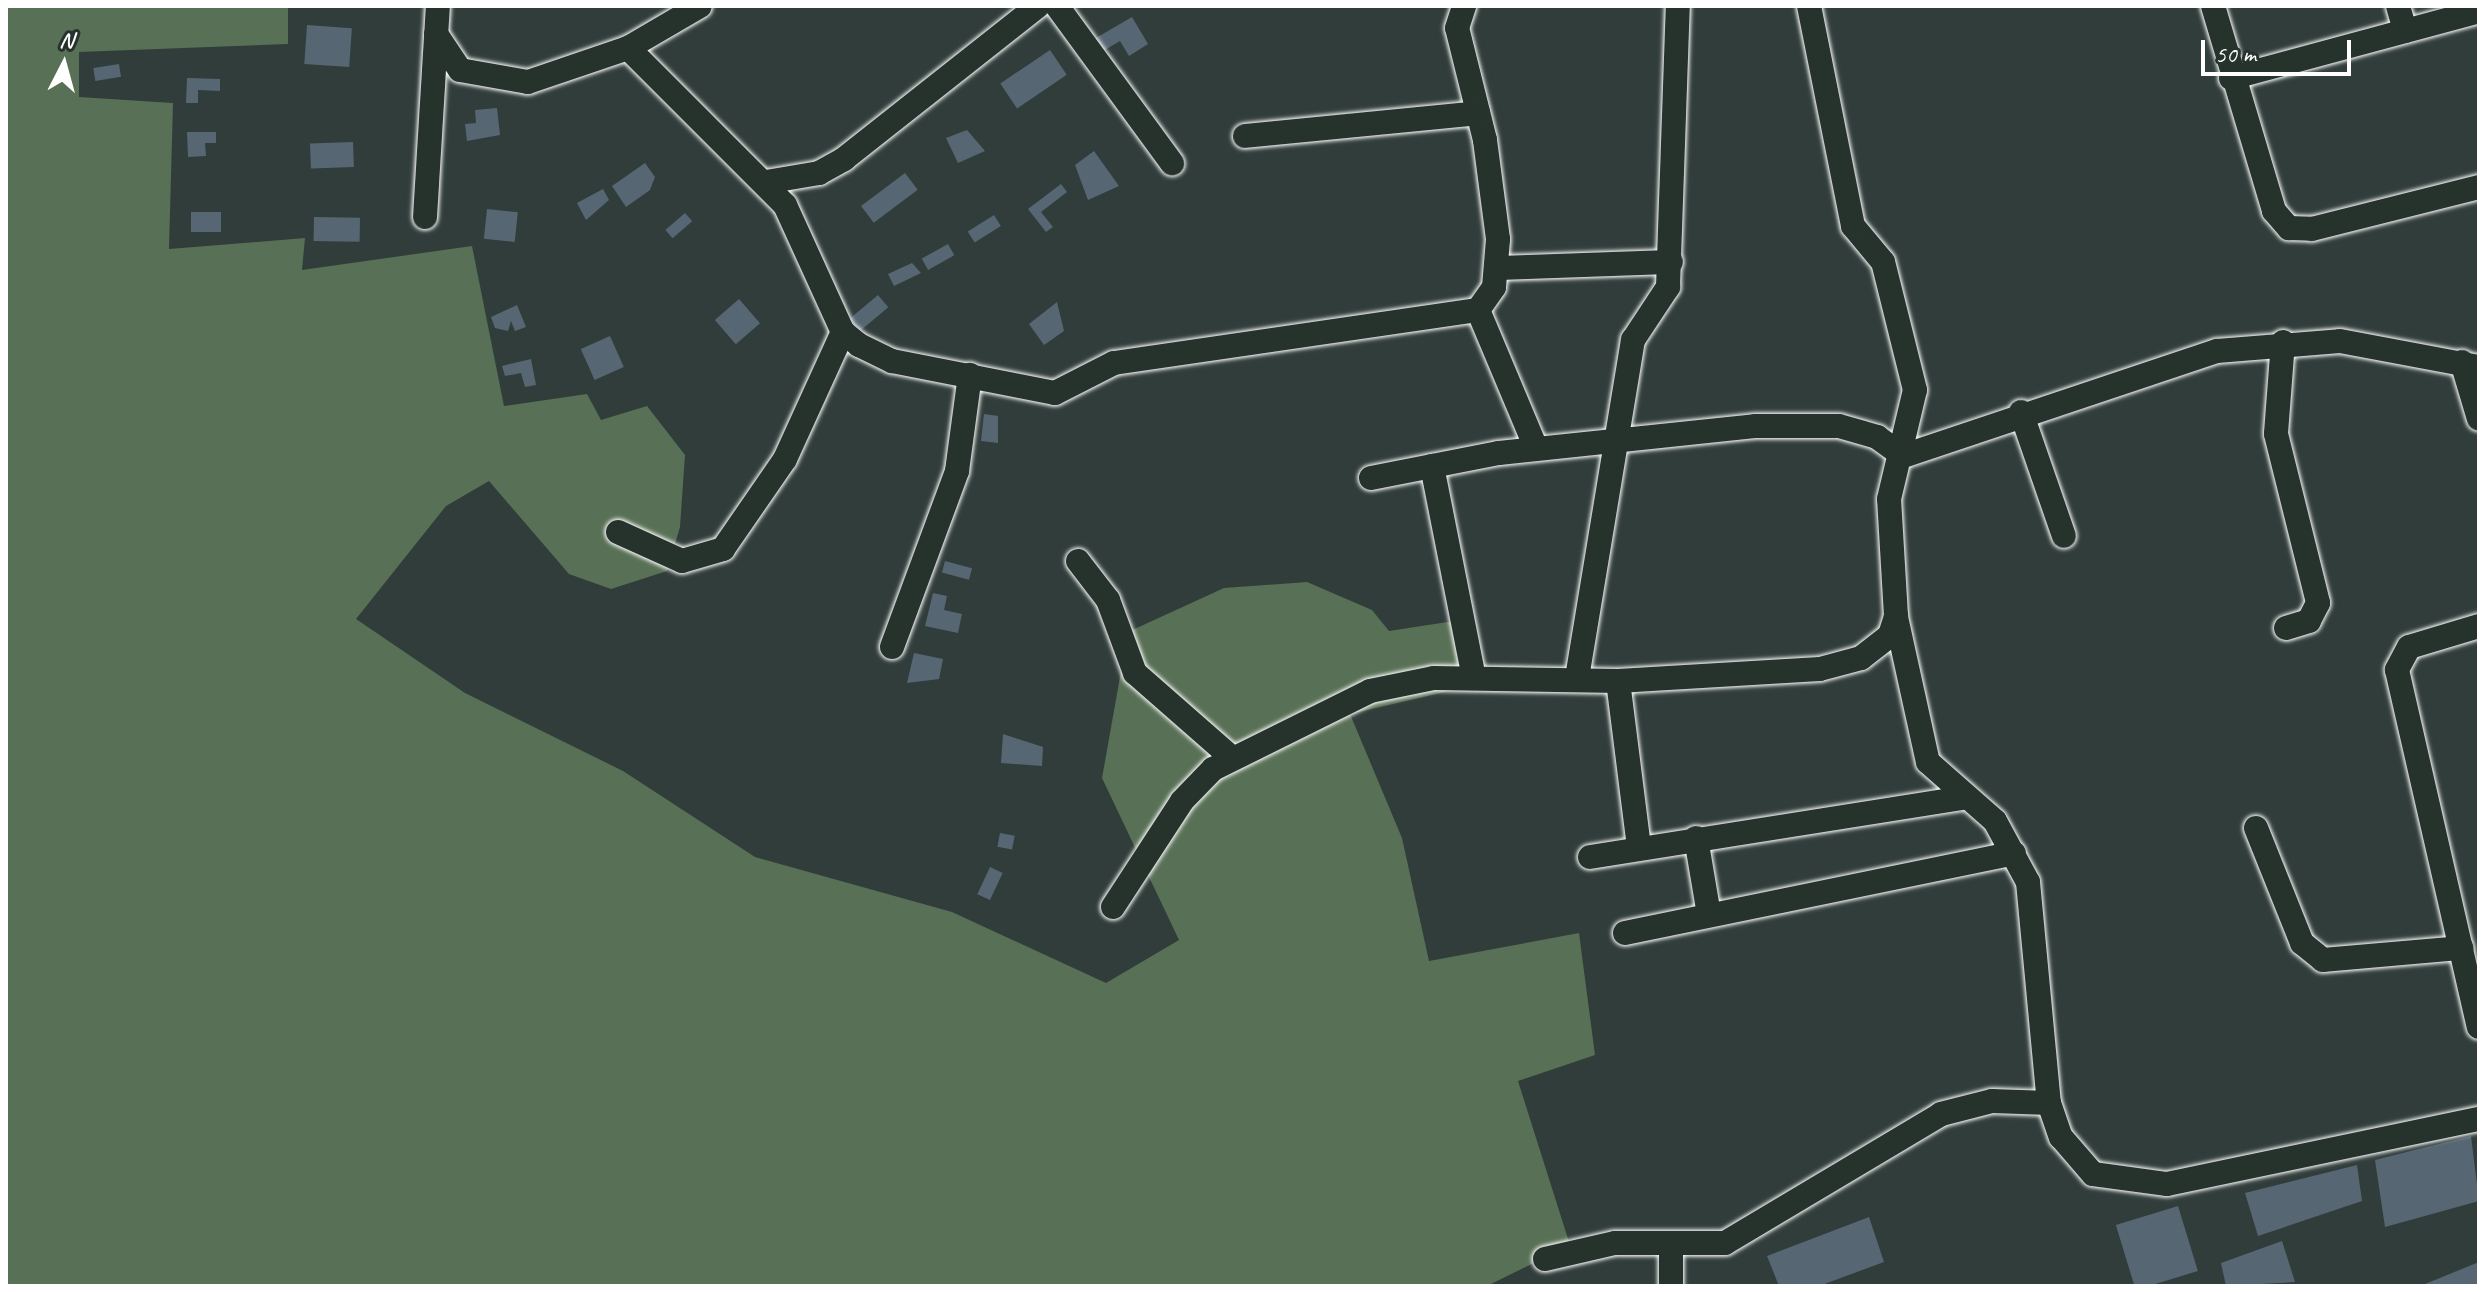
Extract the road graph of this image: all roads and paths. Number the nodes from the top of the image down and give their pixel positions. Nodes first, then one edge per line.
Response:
1 (438, 6) edge
2 (700, 6) edge
3 (1038, 6) edge
4 (1057, 6) edge
5 (1464, 6) edge
6 (1678, 6) edge
7 (1809, 6) edge
8 (2213, 6) edge
9 (2398, 6) edge
10 (2479, 11) edge
11 (2405, 31) junction
12 (436, 34) junction
13 (628, 48) junction
14 (2231, 78) junction
15 (1478, 113) junction
16 (1245, 136) dead end
17 (1172, 163) dead end
18 (766, 182) junction
19 (2479, 187) edge
20 (425, 217) dead end
21 (1671, 262) junction
22 (1497, 268) junction
23 (1478, 310) junction
24 (843, 332) junction
25 (2283, 342) junction
26 (2471, 365) edge
27 (970, 375) junction
28 (2021, 412) junction
29 (2479, 419) edge
30 (1616, 437) junction
31 (1536, 448) junction
32 (1903, 456) junction
33 (1432, 466) junction
34 (1371, 478) dead end
35 (618, 532) dead end
36 (2064, 536) dead end
37 (1078, 561) dead end
38 (1896, 616) junction
39 (2479, 626) edge
40 (2286, 628) dead end
41 (892, 647) dead end
42 (1474, 678) junction
43 (1577, 678) junction
44 (1618, 681) junction
45 (1231, 757) junction
46 (1967, 797) junction
47 (2256, 828) dead end
48 (1696, 838) junction
49 (1639, 848) junction
50 (2014, 853) junction
51 (1590, 857) dead end
52 (1113, 907) dead end
53 (1709, 915) junction
54 (1625, 933) dead end
55 (2461, 948) junction
56 (2479, 1027) edge
57 (2049, 1103) junction
58 (2479, 1119) edge
59 (1671, 1246) junction
60 (1545, 1259) dead end
61 (1671, 1286) edge

1 - 12 street
2 - 13 street
3 - 18 street
4 - 17 street
5 - 15 street
6 - 21 street
7 - 32 street
8 - 14 street
9 - 11 street
10 - 11 street
11 - 14 street
12 - 13 street
12 - 20 street
13 - 18 street
14 - 19 street
15 - 16 street
15 - 22 street
18 - 24 street
21 - 22 street
21 - 30 street
22 - 23 street
23 - 27 street
23 - 31 street
24 - 27 street
24 - 35 street
25 - 26 street
25 - 28 street
25 - 40 street
26 - 29 street
27 - 41 street
28 - 32 street
28 - 36 street
30 - 31 street
30 - 32 street
30 - 43 street
31 - 33 street
32 - 38 street
33 - 34 street
33 - 42 street
37 - 45 street
38 - 44 street
38 - 46 street
39 - 55 street
42 - 43 street
42 - 45 street
43 - 44 street
44 - 49 street
45 - 52 street
46 - 48 street
46 - 50 street
47 - 55 street
48 - 49 street
48 - 53 street
49 - 51 street
50 - 53 street
50 - 57 street
53 - 54 street
55 - 56 street
57 - 58 street
57 - 59 street
59 - 60 street
59 - 61 street

